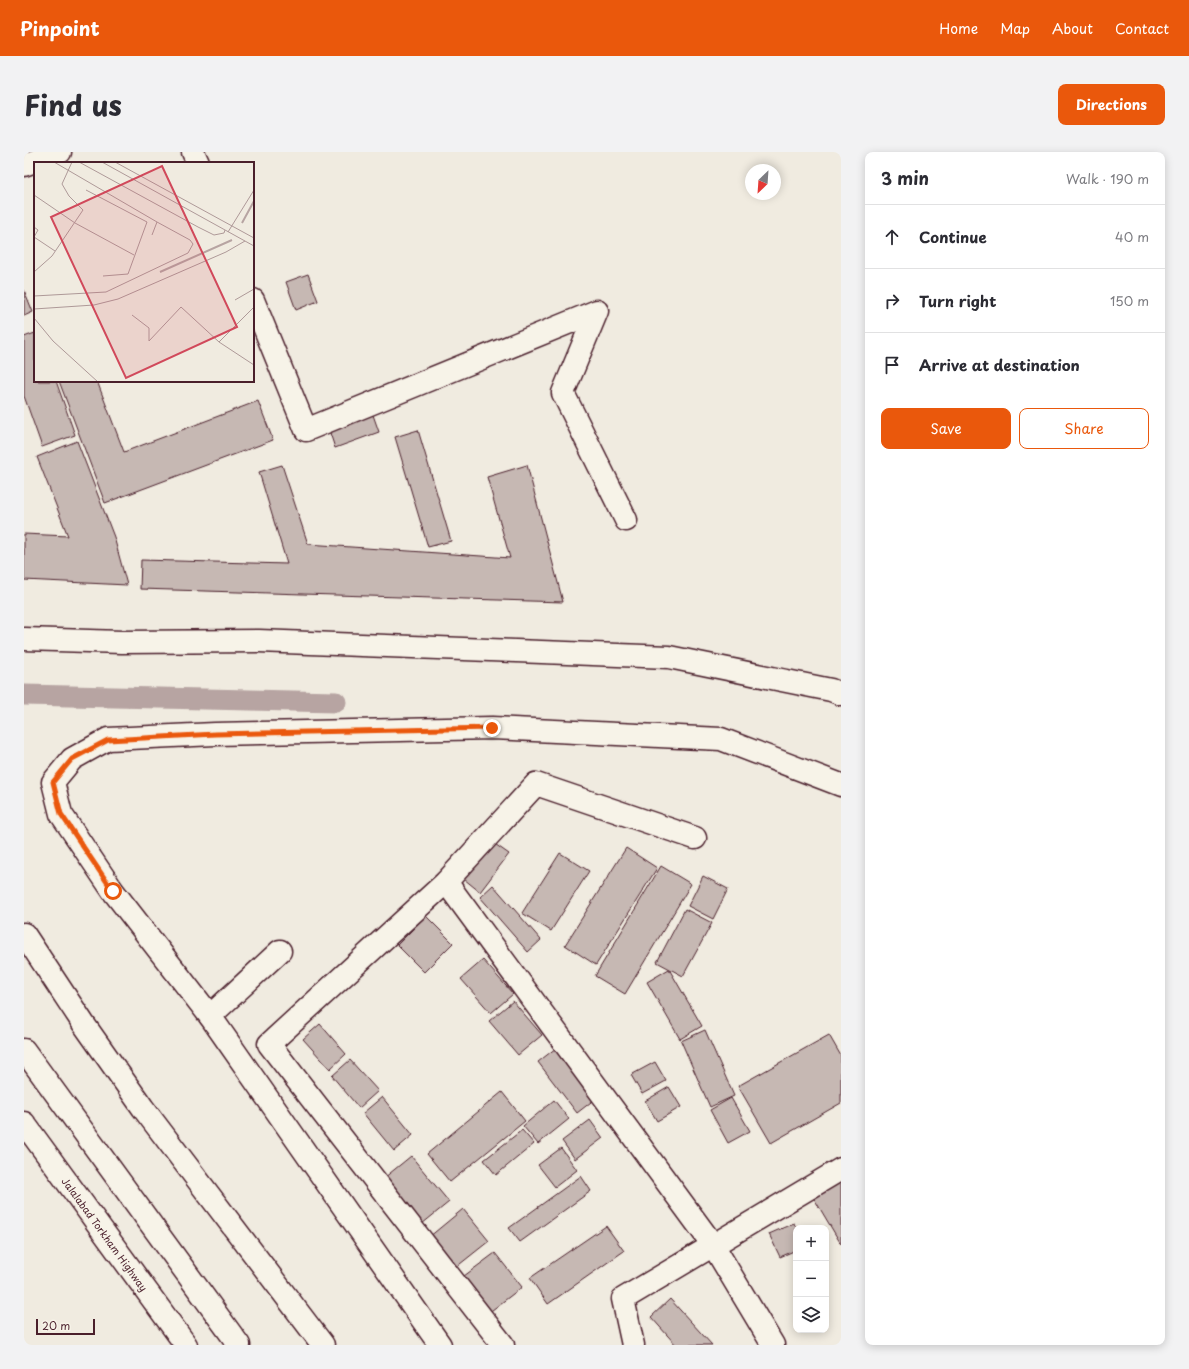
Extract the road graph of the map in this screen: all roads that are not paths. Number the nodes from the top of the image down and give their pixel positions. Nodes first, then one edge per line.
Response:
1 (60, 152) edge
2 (193, 152) edge
3 (198, 162) edge
4 (24, 165) edge
5 (254, 302) edge
6 (626, 520) dead end
7 (24, 639) edge
8 (841, 694) edge
9 (841, 785) edge
10 (695, 838) dead end
11 (446, 882) junction
12 (24, 934) edge
13 (280, 951) dead end
14 (210, 1016) junction
15 (24, 1050) edge
16 (24, 1123) edge
17 (841, 1169) edge
18 (714, 1245) junction
19 (186, 1345) edge
20 (239, 1345) edge
21 (323, 1345) edge
22 (440, 1345) edge
23 (503, 1345) edge
24 (633, 1345) edge
25 (774, 1345) edge

1 - 4 main road
2 - 3 main road
5 - 6 main road
7 - 8 main road
9 - 14 main road
10 - 11 main road
11 - 18 main road
11 - 23 main road
12 - 21 main road
13 - 14 main road
14 - 22 main road
15 - 20 main road
16 - 19 main road, Jalalabad Torkham Highway
17 - 18 main road
18 - 24 main road
18 - 25 main road

